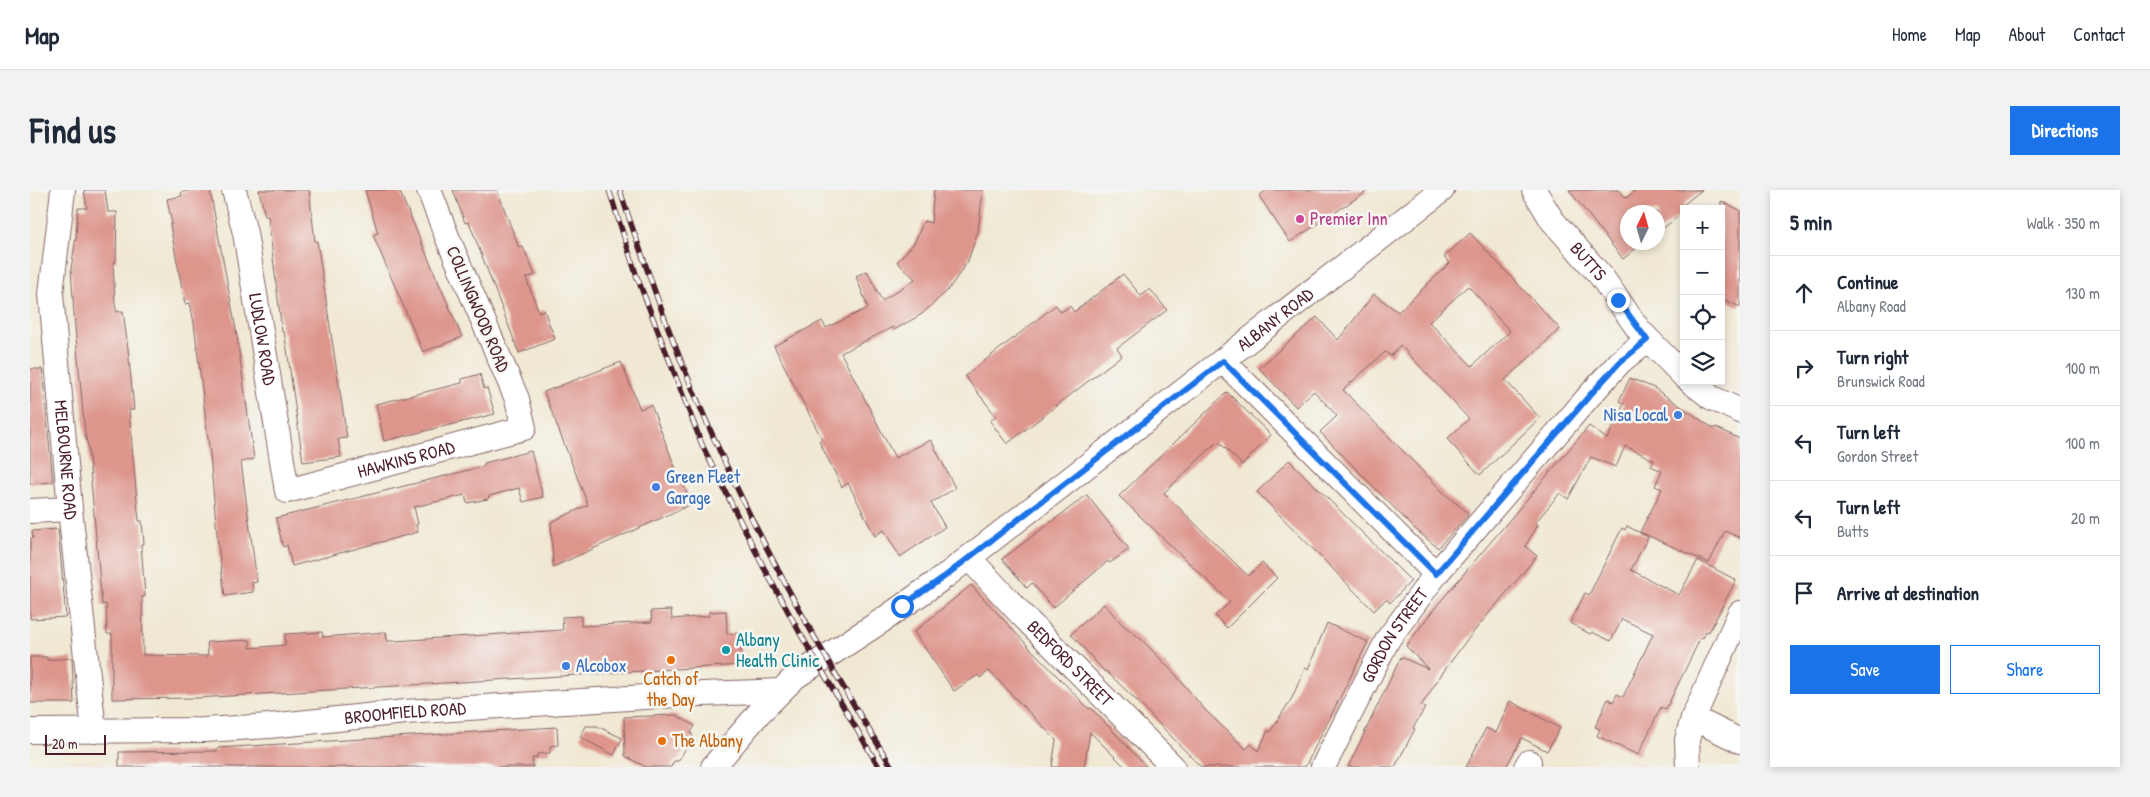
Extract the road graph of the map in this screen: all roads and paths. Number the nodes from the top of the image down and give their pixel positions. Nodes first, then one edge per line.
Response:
1 (63, 190) edge
2 (234, 190) edge
3 (429, 190) edge
4 (1442, 190) edge
5 (1534, 190) edge
6 (40, 294) edge
7 (1647, 340) junction
8 (1223, 361) junction
9 (1680, 372) edge
10 (1695, 385) edge
11 (1740, 411) edge
12 (524, 428) joint
13 (287, 491) joint
14 (70, 509) junction
15 (30, 511) edge
16 (969, 558) junction
17 (1436, 574) junction
18 (1740, 613) edge
19 (780, 691) junction
20 (1693, 718) junction
21 (94, 730) junction
22 (30, 731) edge
23 (1740, 741) edge
24 (713, 767) edge
25 (1173, 767) edge
26 (1323, 767) edge
27 (1688, 767) edge

1 - 6 street, MELBOURNE ROAD
2 - 13 street, LUDLOW ROAD
3 - 12 street, COLLINGWOOD ROAD
4 - 8 street, ALBANY ROAD
5 - 7 street, BUTTS
6 - 14 street, MELBOURNE ROAD
7 - 9 street, BUTTS
7 - 17 street, GORDON STREET
8 - 16 street, ALBANY ROAD
8 - 17 street
10 - 11 street
12 - 13 street, HAWKINS ROAD
14 - 15 street
14 - 21 street, MELBOURNE ROAD
16 - 19 street, ALBANY ROAD
16 - 25 street, BEDFORD STREET
17 - 26 street, GORDON STREET
18 - 20 street
19 - 21 street, BROOMFIELD ROAD
19 - 24 street, ALBANY ROAD
20 - 23 street
20 - 27 street
21 - 22 street, BROOMFIELD ROAD

